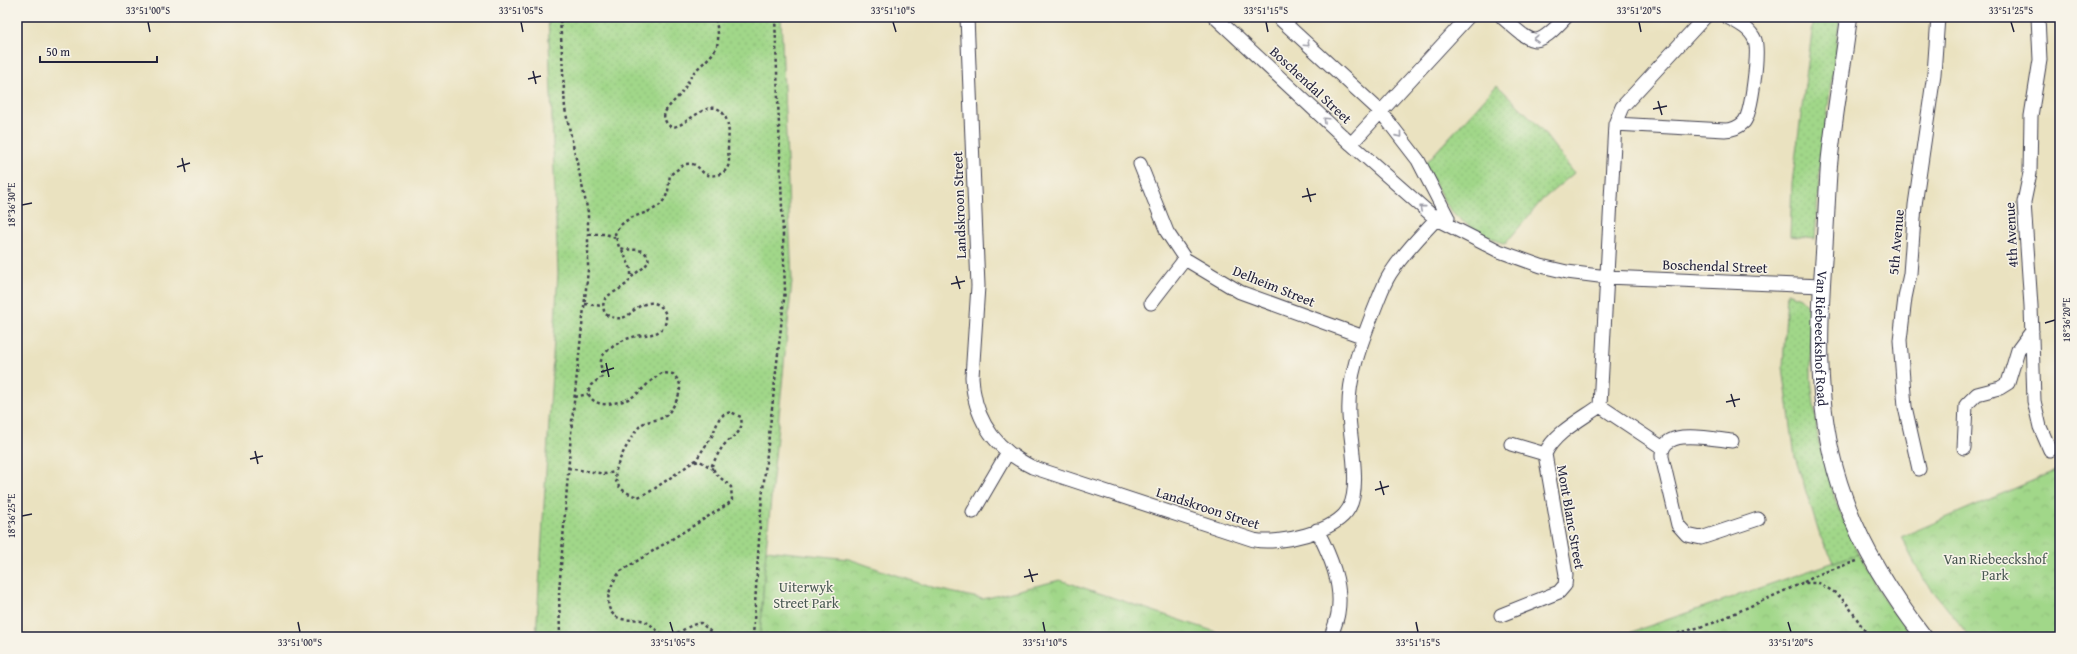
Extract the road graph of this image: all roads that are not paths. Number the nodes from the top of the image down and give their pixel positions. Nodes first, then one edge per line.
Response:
1 (967, 17) edge
2 (1215, 17) edge
3 (1278, 17) edge
4 (1468, 17) edge
5 (1502, 17) edge
6 (1566, 17) edge
7 (1705, 17) edge
8 (1727, 17) edge
9 (1849, 17) edge
10 (1938, 17) edge
11 (2038, 17) edge
12 (1381, 112) junction
13 (1615, 124) junction
14 (1351, 144) junction
15 (1140, 164) dead end
16 (1440, 216) junction
17 (1184, 260) junction
18 (1607, 277) junction
19 (1822, 286) junction
20 (1151, 303) dead end
21 (2032, 331) junction
22 (1364, 337) junction
23 (1600, 406) junction
24 (1732, 441) dead end
25 (1511, 444) dead end
26 (1663, 448) junction
27 (1964, 448) dead end
28 (2050, 450) dead end
29 (1008, 452) junction
30 (1545, 454) junction
31 (1919, 469) dead end
32 (973, 512) dead end
33 (1758, 518) dead end
34 (1318, 530) junction
35 (1501, 614) dead end
36 (1331, 637) edge
37 (1924, 637) edge

1 - 29 street, Landskroon Street
14 -> 2 street, Boschendal Street
3 -> 12 street, Boschendal Street
4 - 12 street, Boschendal Street
6 -> 5 street
7 - 13 street
8 - 13 street
9 - 19 street, Van Riebeeckshof Road
10 - 31 street, 5th Avenue
11 - 21 street, 4th Avenue
12 - 14 street, Boschendal Street
12 -> 16 street, Boschendal Street
13 - 18 street
16 -> 14 street, Boschendal Street
15 - 17 street, Delheim Street
16 - 18 street, Boschendal Street
16 - 22 street, Landskroon Street
17 - 20 street
17 - 22 street, Delheim Street
18 - 19 street, Boschendal Street
18 - 23 street
19 - 37 street, Van Riebeeckshof Road
21 - 27 street
21 - 28 street, 4th Avenue
22 - 34 street, Landskroon Street
23 - 26 street
23 - 30 street, Mont Blanc Street
24 - 26 street
25 - 30 street, Mont Blanc Street
26 - 33 street
29 - 32 street
29 - 34 street, Landskroon Street
30 - 35 street, Mont Blanc Street
34 - 36 street

